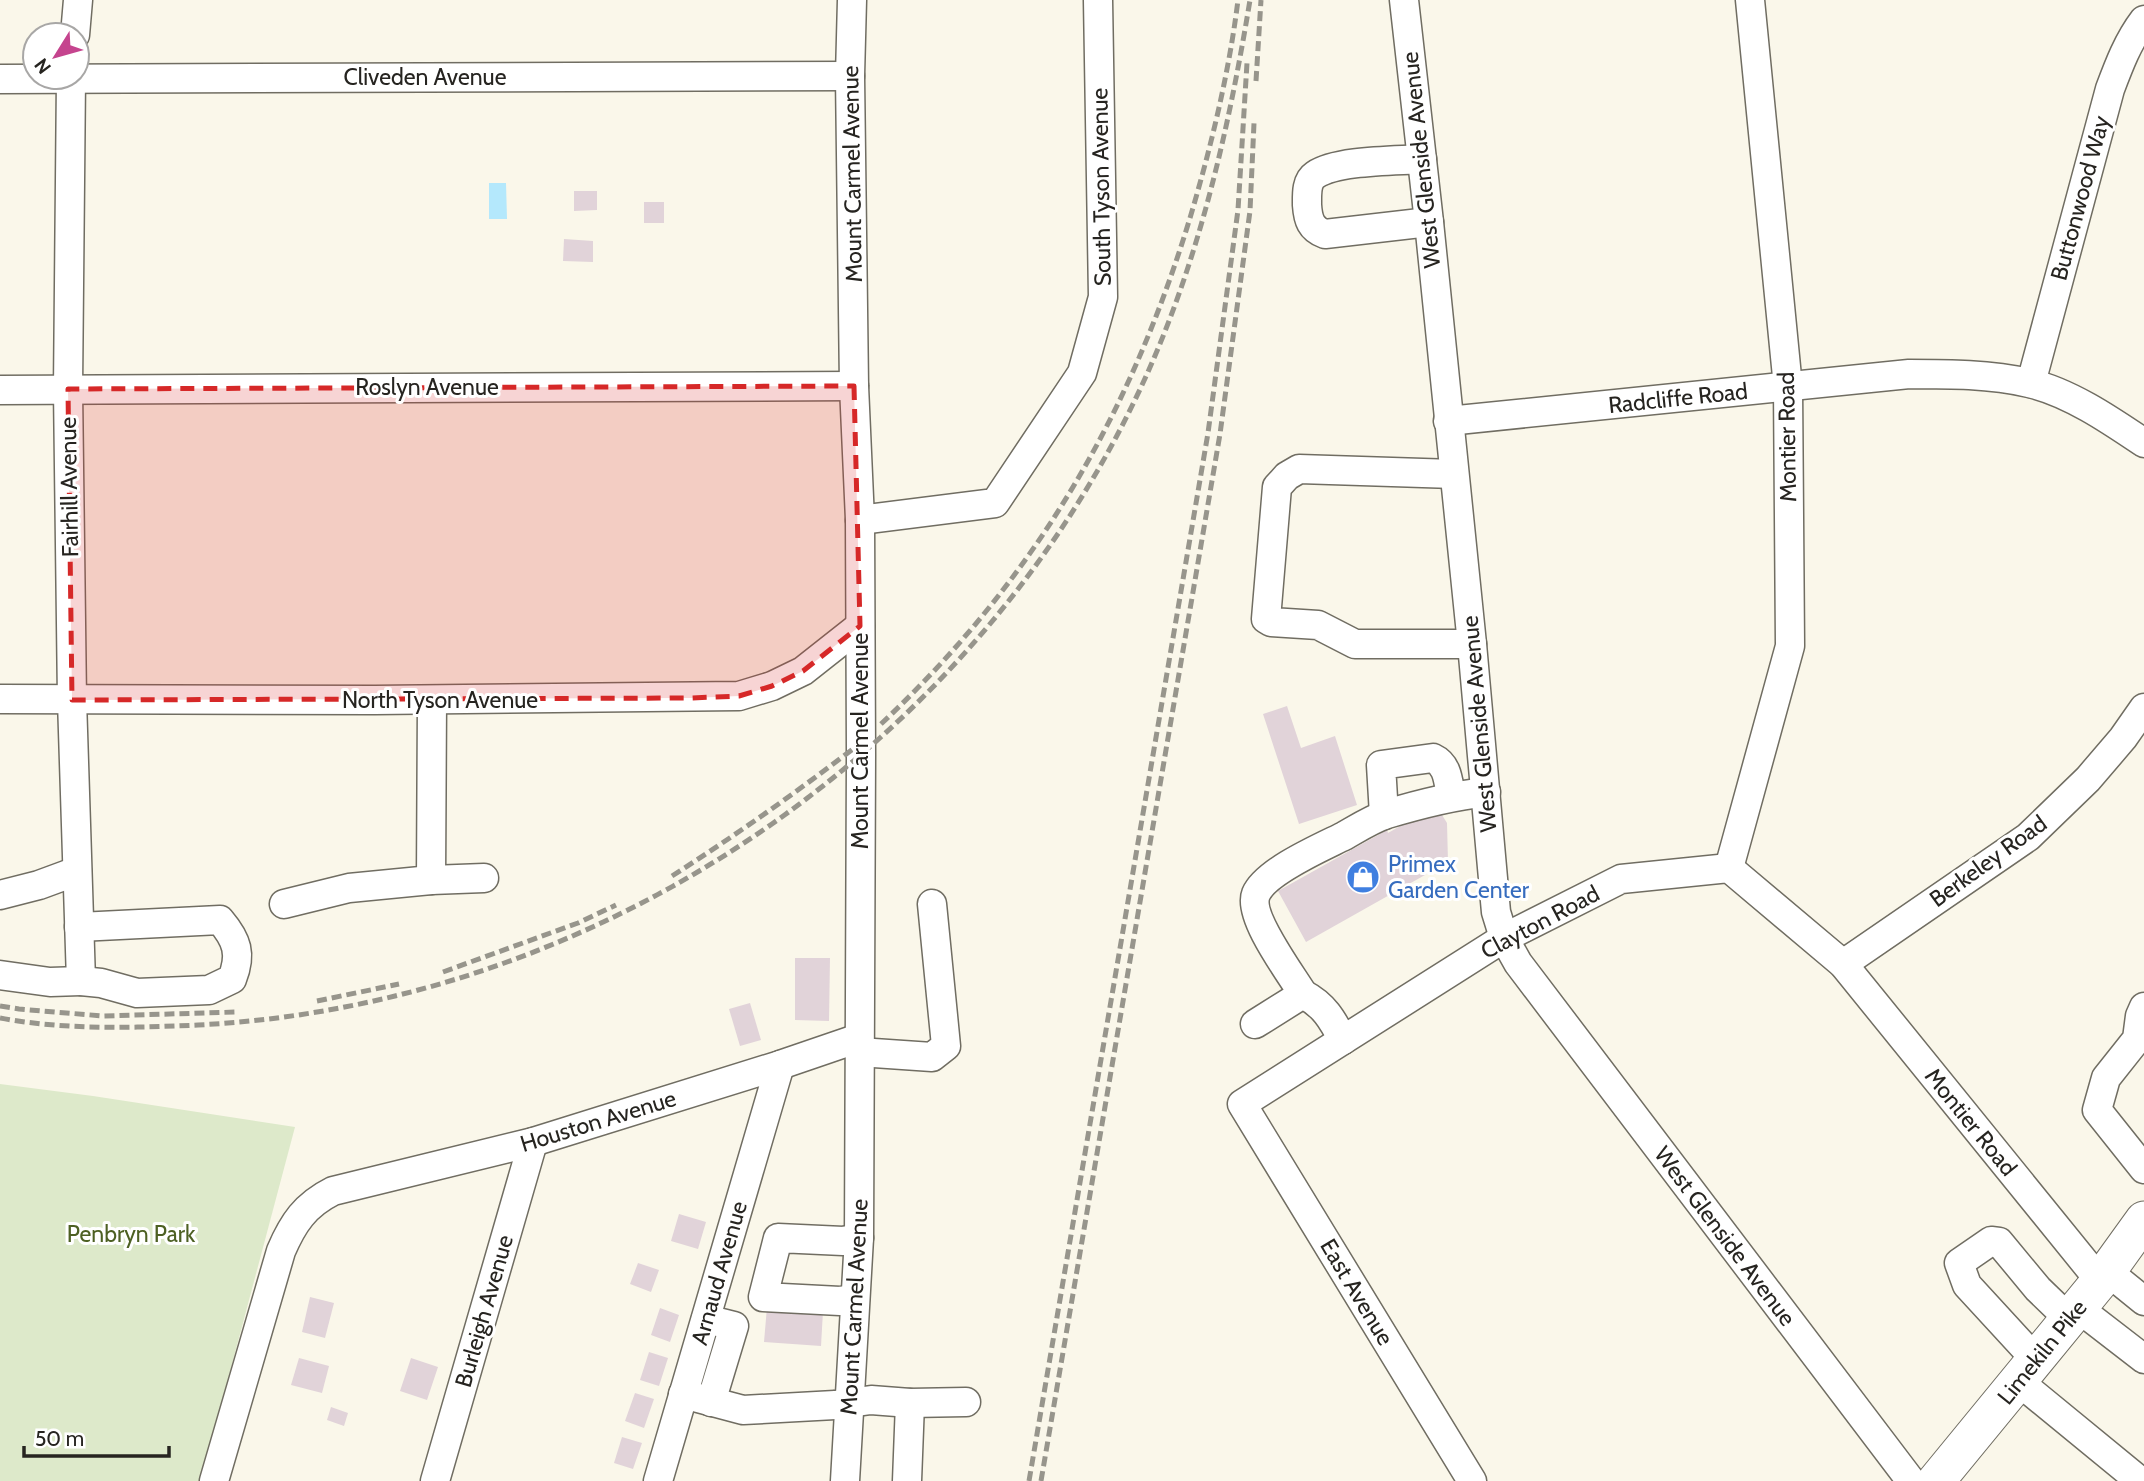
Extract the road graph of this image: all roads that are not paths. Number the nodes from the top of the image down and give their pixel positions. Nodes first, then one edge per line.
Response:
1 (78, 0) edge
2 (852, 0) edge
3 (1098, 0) edge
4 (1404, 0) edge
5 (1750, 0) edge
6 (2144, 20) edge
7 (76, 21) edge
8 (850, 76) junction
9 (91, 78) edge
10 (0, 79) edge
11 (21, 79) edge
12 (71, 91) edge
13 (1422, 159) junction
14 (1429, 222) junction
15 (2031, 383) junction
16 (854, 386) junction
17 (1788, 387) junction
18 (68, 389) junction
19 (0, 390) edge
20 (1448, 421) junction
21 (2144, 443) edge
22 (1454, 474) junction
23 (860, 520) junction
24 (860, 626) junction
25 (1472, 644) junction
26 (0, 699) edge
27 (72, 700) junction
28 (432, 700) junction
29 (2144, 708) edge
30 (1486, 792) junction
31 (1451, 796) junction
32 (1384, 815) junction
33 (1729, 868) junction
34 (484, 878) dead end
35 (431, 880) junction
36 (77, 885) junction
37 (0, 895) edge
38 (284, 904) dead end
39 (932, 904) dead end
40 (79, 927) junction
41 (1504, 938) junction
42 (1843, 964) junction
43 (0, 975) edge
44 (82, 981) junction
45 (1303, 994) junction
46 (2144, 1007) edge
47 (1255, 1024) dead end
48 (1343, 1040) junction
49 (859, 1045) junction
50 (780, 1065) junction
51 (1242, 1104) joint
52 (533, 1142) junction
53 (2144, 1169) edge
54 (2144, 1220) edge
55 (859, 1238) junction
56 (2088, 1295) junction
57 (855, 1299) junction
58 (2144, 1301) edge
59 (706, 1319) junction
60 (2144, 1359) edge
61 (2027, 1370) junction
62 (683, 1394) junction
63 (710, 1402) junction
64 (966, 1402) dead end
65 (850, 1403) junction
66 (911, 1403) junction
67 (214, 1481) edge
68 (435, 1481) edge
69 (658, 1481) edge
70 (845, 1481) edge
71 (908, 1481) edge
72 (1472, 1481) edge
73 (1911, 1481) edge
74 (1936, 1481) edge
75 (2140, 1481) edge

1 - 7 street
2 - 8 street, Mount Carmel Avenue
3 - 23 street, South Tyson Avenue
4 - 13 street, West Glenside Avenue
5 - 17 street, Montier Road
6 - 15 street, Buttonwood Way
8 - 9 street, Cliveden Avenue
8 - 16 street, Mount Carmel Avenue
10 - 11 street, Cliveden Avenue
12 - 18 street, Fairhill Avenue
13 - 14 street, West Glenside Avenue
13 - 14 street
14 - 20 street, West Glenside Avenue
15 - 17 street, Radcliffe Road
15 - 21 street, Radcliffe Road
16 - 18 street, Roslyn Avenue
16 - 23 street, Mount Carmel Avenue
17 - 20 street, Radcliffe Road
17 - 33 street, Montier Road
18 - 19 street, Roslyn Avenue
18 - 27 street, Fairhill Avenue
20 - 22 street, West Glenside Avenue
22 - 25 street, West Glenside Avenue
22 - 25 street
23 - 24 street, Mount Carmel Avenue
24 - 28 street, North Tyson Avenue
24 - 49 street, Mount Carmel Avenue
25 - 30 street, West Glenside Avenue
26 - 27 street, North Tyson Avenue
27 - 28 street, North Tyson Avenue
27 - 36 street, Fairhill Avenue
28 - 35 street
29 - 42 street, Berkeley Road
30 - 31 street
30 - 41 street, West Glenside Avenue
31 - 32 street
31 - 32 street
32 - 45 street
33 - 41 street, Clayton Road
33 - 42 street
34 - 35 street
35 - 38 street
36 - 37 street
36 - 40 street, Fairhill Avenue
39 - 49 street
40 - 44 street, Fairhill Avenue
40 - 44 street
41 - 48 street, Clayton Road
41 - 73 street, West Glenside Avenue
42 - 56 street, Montier Road
43 - 44 street
45 - 47 street
45 - 48 street
46 - 53 street
48 - 51 street, Clayton Road
49 - 50 street, Houston Avenue
49 - 55 street, Mount Carmel Avenue
50 - 52 street, Houston Avenue
50 - 59 street, Arnaud Avenue
51 - 72 street, East Avenue
52 - 67 street, Houston Avenue
52 - 68 street, Burleigh Avenue
54 - 56 main road, Limekiln Pike
55 - 57 street, Mount Carmel Avenue
55 - 57 street
56 - 58 street
56 - 60 street
56 - 61 main road, Limekiln Pike
56 - 61 street
57 - 65 street, Mount Carmel Avenue
59 - 62 street, Arnaud Avenue
59 - 63 street
61 - 74 main road, Limekiln Pike
61 - 75 street
62 - 63 street
62 - 69 street, Arnaud Avenue
63 - 65 street
64 - 66 street
65 - 66 street
65 - 70 street, Mount Carmel Avenue
66 - 71 street

